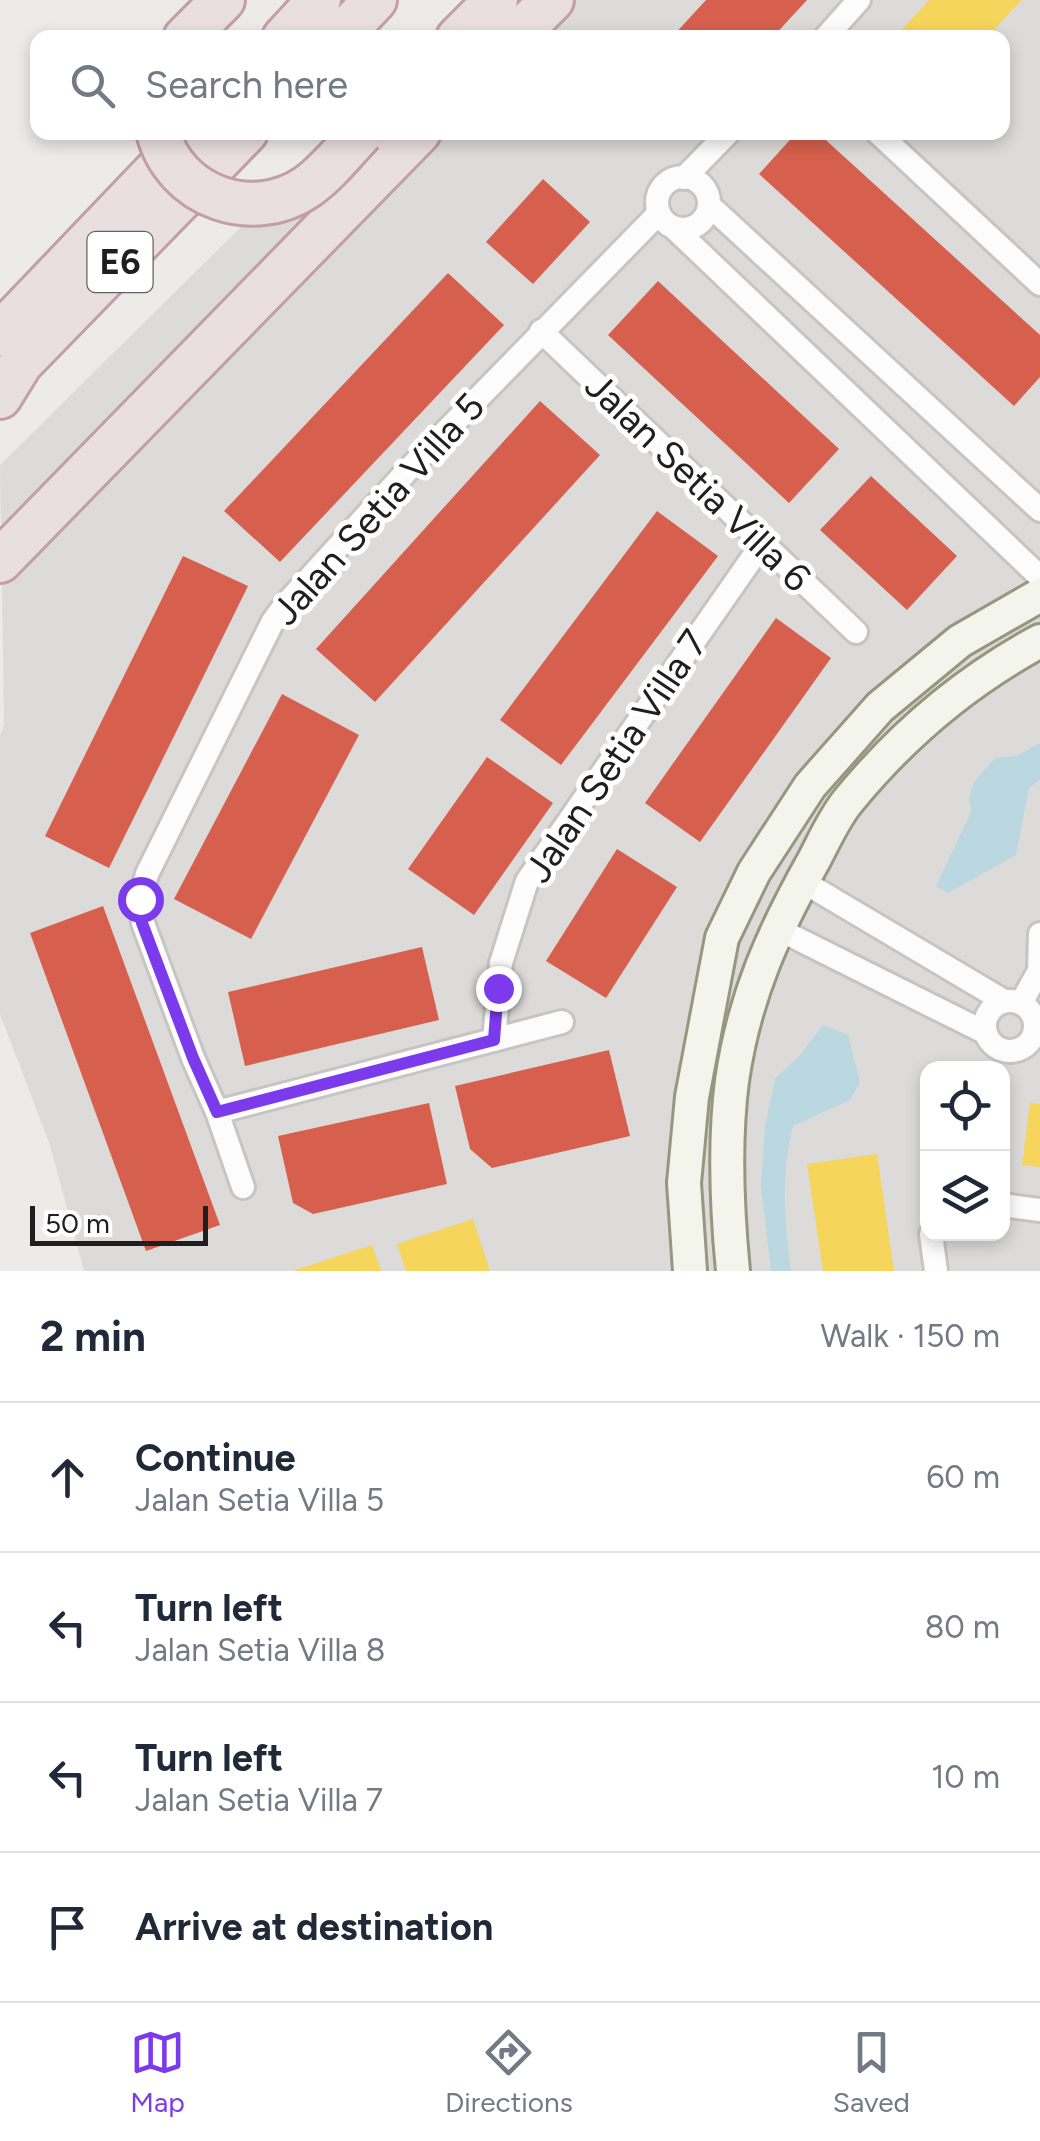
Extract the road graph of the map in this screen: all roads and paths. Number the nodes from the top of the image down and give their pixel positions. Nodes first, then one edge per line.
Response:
1 (223, 0) edge
2 (286, 0) edge
3 (320, 0) edge
4 (375, 0) edge
5 (496, 0) edge
6 (552, 0) edge
7 (859, 0) edge
8 (193, 30) edge
9 (265, 30) edge
10 (292, 30) edge
11 (347, 30) edge
12 (466, 30) edge
13 (522, 30) edge
14 (831, 30) edge
15 (160, 140) edge
16 (185, 140) edge
17 (238, 140) edge
18 (354, 140) edge
19 (411, 140) edge
20 (721, 140) edge
21 (886, 140) edge
22 (684, 178) junction
23 (709, 205) junction
24 (666, 220) junction
25 (1040, 284) edge
26 (541, 332) junction
27 (0, 334) edge
28 (0, 397) edge
29 (1040, 510) edge
30 (762, 544) junction
31 (0, 560) edge
32 (1040, 576) edge
33 (1040, 595) edge
34 (856, 632) dead end
35 (1040, 641) edge
36 (802, 881) junction
37 (776, 928) junction
38 (1040, 934) edge
39 (1013, 1002) junction
40 (562, 1022) dead end
41 (494, 1040) junction
42 (992, 1041) junction
43 (988, 1061) edge
44 (217, 1112) junction
45 (243, 1187) dead end
46 (1010, 1205) edge
47 (1040, 1210) edge
48 (933, 1241) edge
49 (690, 1271) edge
50 (732, 1271) edge
51 (936, 1271) edge

1 - 8 highway
2 - 9 highway
3 - 10 highway
4 - 11 highway
5 - 12 highway
6 - 13 highway
7 - 14 street
15 - 18 highway, bridge
16 - 27 highway, E6
17 - 28 highway, E6
19 - 31 highway
20 - 22 street
21 - 25 street
22 - 23 street
22 - 24 street
23 - 24 street
23 - 29 street
24 - 26 street, Jalan Setia Villa 5
24 - 32 street
26 - 30 street, Jalan Setia Villa 6
26 - 44 street, Jalan Setia Villa 5
30 - 34 street, Jalan Setia Villa 6
30 - 41 street, Jalan Setia Villa 7
33 - 49 street
35 - 36 street
36 - 37 street
36 - 39 street
37 - 42 street
37 - 50 street
38 - 39 street
39 - 42 street
39 - 42 street
40 - 41 street
41 - 44 street
42 - 43 street
44 - 45 street, Jalan Setia Villa 5
46 - 47 street
48 - 51 street

